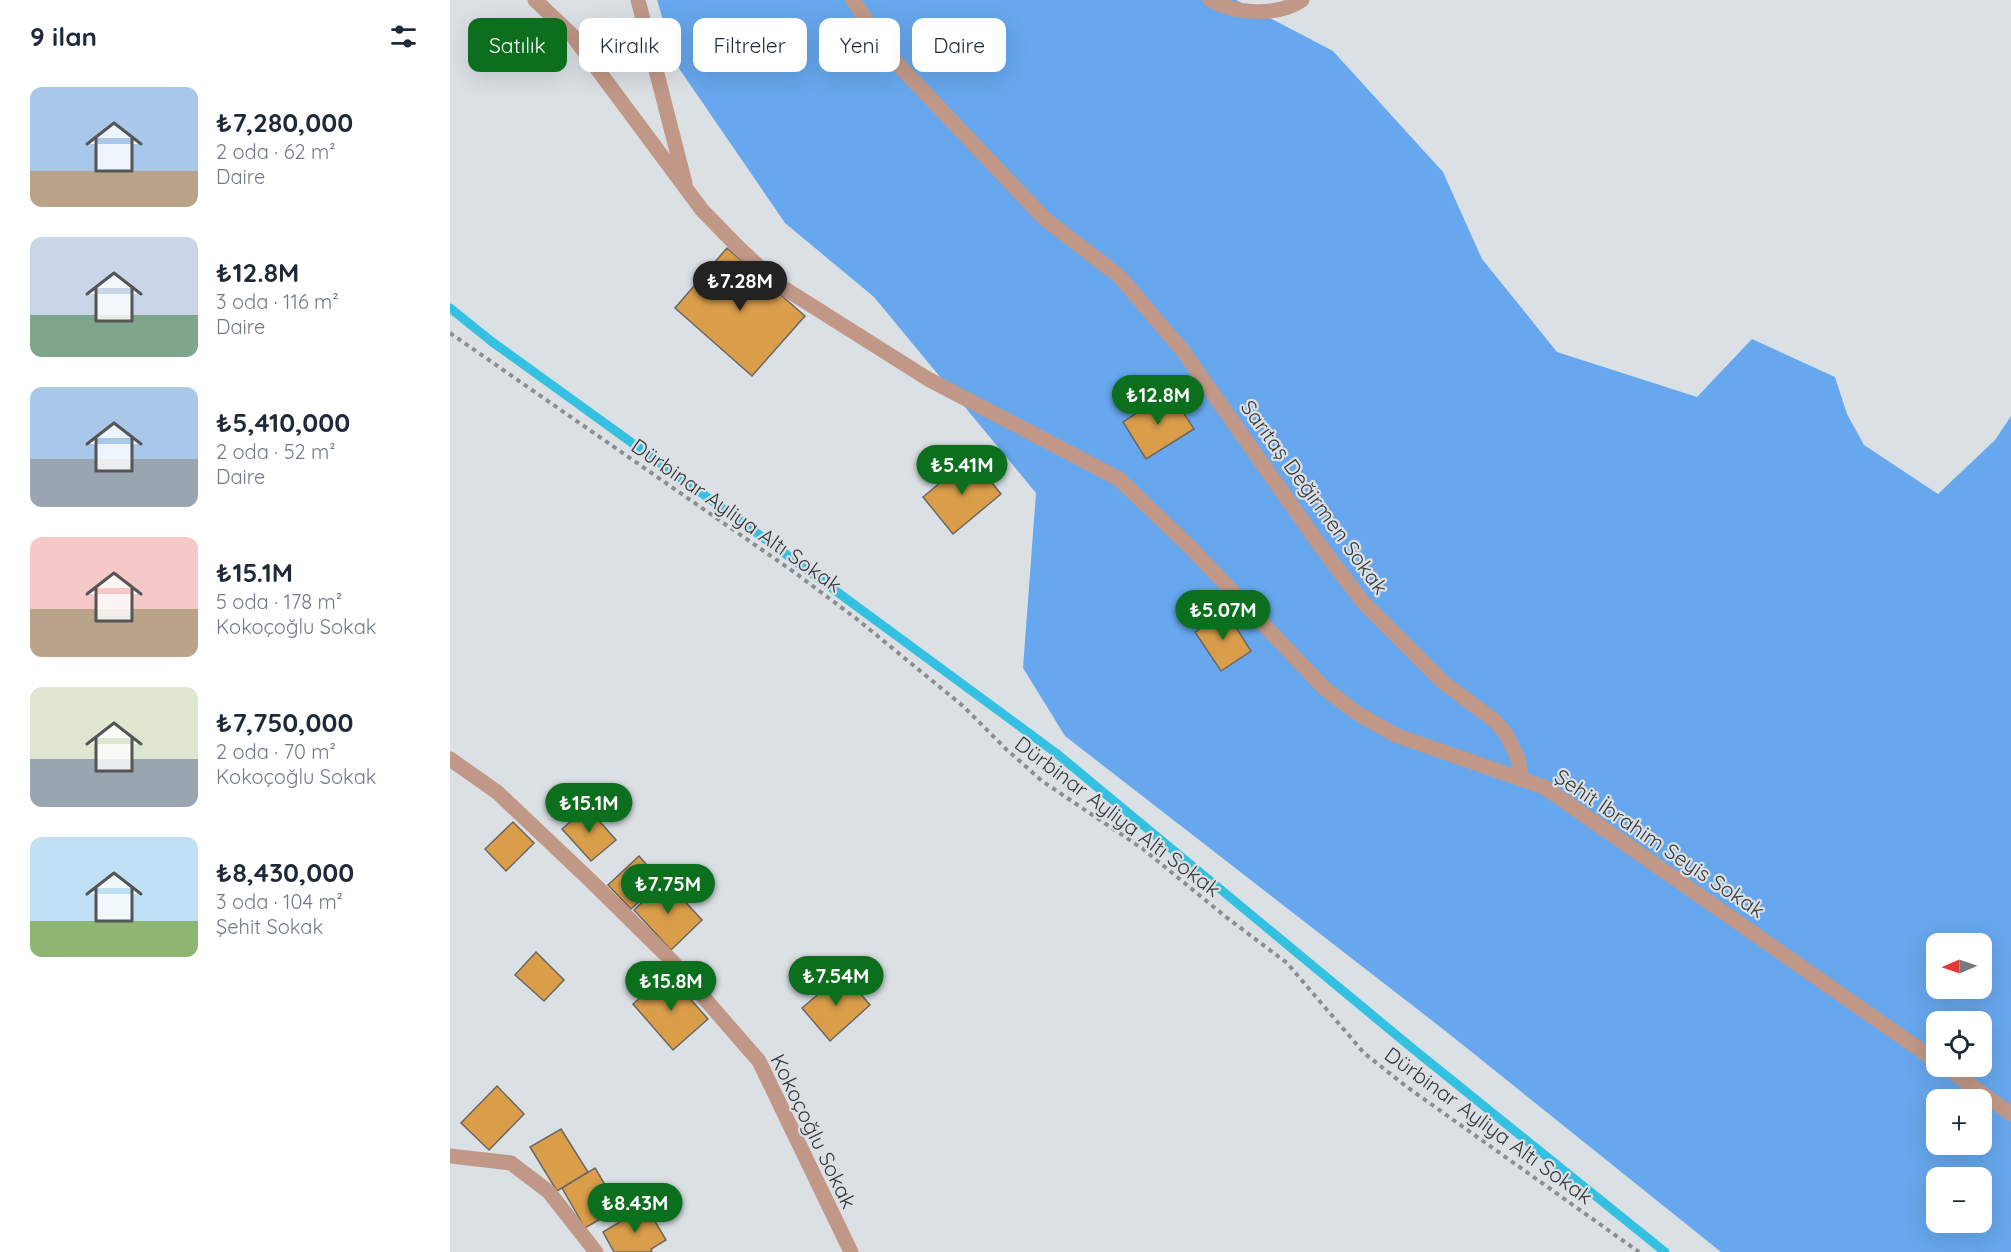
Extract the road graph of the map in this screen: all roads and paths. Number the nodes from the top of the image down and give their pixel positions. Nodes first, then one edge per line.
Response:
1 (535, 0) edge
2 (638, 0) edge
3 (853, 0) edge
4 (1210, 0) edge
5 (1302, 0) edge
6 (687, 191) junction
7 (450, 333) edge
8 (450, 759) edge
9 (1522, 779) junction
10 (1926, 1054) edge
11 (1959, 1077) edge
12 (2011, 1114) edge
13 (450, 1156) edge
14 (596, 1252) edge
15 (850, 1252) edge
16 (1639, 1252) edge

1 - 6 street, Şehit İbrahim Seyis Sokak
2 - 6 street
3 - 9 street, Sarıtaş Değirmen Sokak
4 - 5 street
6 - 9 street, Şehit İbrahim Seyis Sokak
7 - 16 path, Dürbinar Ayliya Altı Sokak
8 - 15 street, Kokoçoğlu Sokak
9 - 10 street, Şehit İbrahim Seyis Sokak
11 - 12 street
13 - 14 street

